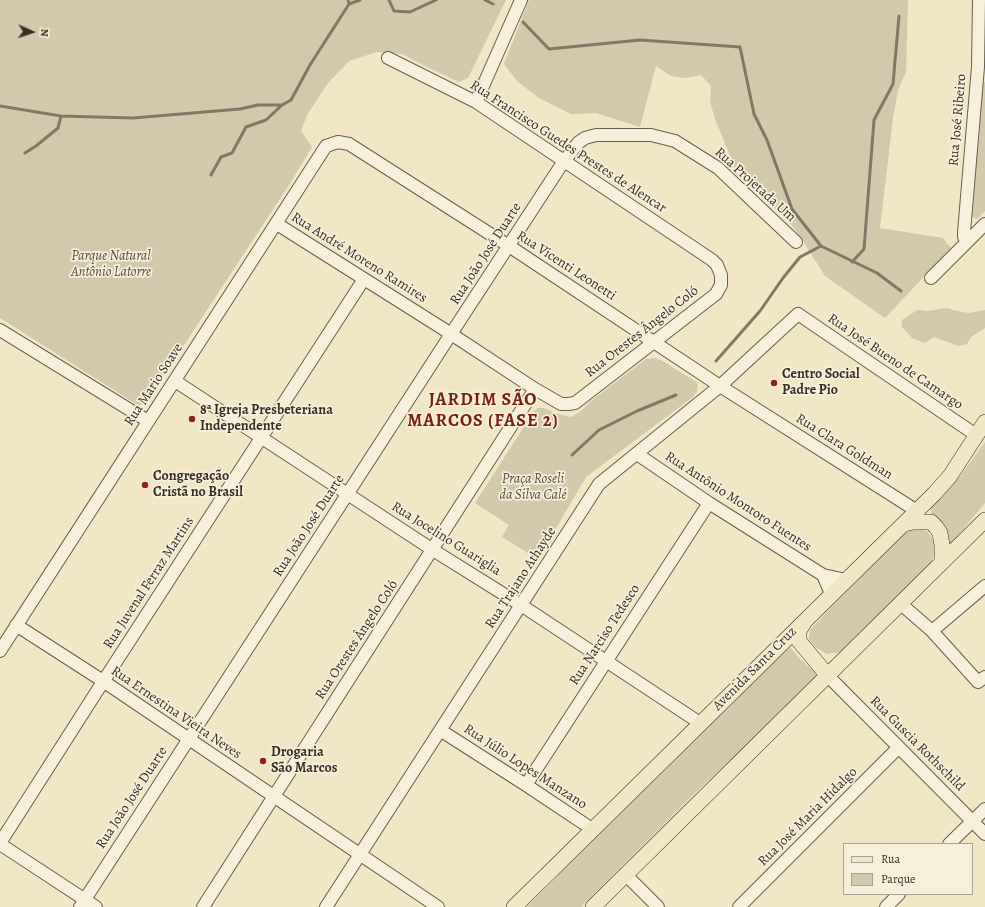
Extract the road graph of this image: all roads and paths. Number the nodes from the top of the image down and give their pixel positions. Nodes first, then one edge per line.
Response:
1 (521, 0) edge
2 (979, 0) edge
3 (388, 58) dead end
4 (982, 68) edge
5 (476, 102) junction
6 (338, 142) joint
7 (564, 162) junction
8 (276, 224) junction
9 (985, 224) edge
10 (796, 242) dead end
11 (967, 242) junction
12 (509, 246) junction
13 (721, 275) joint
14 (931, 278) dead end
15 (364, 279) junction
16 (798, 314) joint
17 (0, 330) edge
18 (451, 334) junction
19 (654, 342) junction
20 (174, 381) junction
21 (720, 386) junction
22 (535, 389) junction
23 (568, 404) joint
24 (148, 422) junction
25 (985, 422) edge
26 (976, 435) junction
27 (262, 438) junction
28 (637, 454) junction
29 (347, 494) junction
30 (709, 503) junction
31 (917, 511) junction
32 (985, 520) edge
33 (931, 522) junction
34 (904, 524) junction
35 (432, 550) junction
36 (942, 562) junction
37 (823, 575) junction
38 (846, 580) junction
39 (985, 586) edge
40 (831, 594) junction
41 (901, 604) junction
42 (521, 605) junction
43 (806, 618) junction
44 (16, 625) junction
45 (932, 631) junction
46 (799, 641) junction
47 (0, 651) edge
48 (845, 659) junction
49 (606, 660) junction
50 (828, 676) junction
51 (981, 680) edge
52 (103, 681) junction
53 (700, 723) junction
54 (440, 730) junction
55 (188, 738) junction
56 (898, 748) junction
57 (526, 785) junction
58 (274, 796) junction
59 (985, 809) edge
60 (972, 821) junction
61 (592, 829) junction
62 (985, 834) edge
63 (951, 843) edge
64 (0, 844) edge
65 (360, 854) junction
66 (625, 874) junction
67 (898, 895) edge
68 (82, 903) edge
69 (96, 907) edge
70 (203, 907) edge
71 (326, 907) edge
72 (438, 907) edge
73 (514, 907) edge
74 (593, 907) edge
75 (658, 907) edge
76 (739, 907) edge
77 (886, 907) edge

1 - 5 street
2 - 4 street, Rua José Ribeiro
3 - 5 street, Rua Francisco Guedes Prestes de Alencar
4 - 11 street, Rua José Ribeiro
5 - 7 street, Rua Francisco Guedes Prestes de Alencar
6 - 8 street, Rua Mario Soave
6 - 12 street, Rua Vicenti Leonetti
7 - 10 street, Rua Projetada Um
7 - 12 street, Rua João José Duarte
7 - 13 street, Rua Francisco Guedes Prestes de Alencar
8 - 15 street, Rua André Moreno Ramires
8 - 20 street, Rua Mario Soave
9 - 11 street
11 - 14 street
12 - 18 street, Rua João José Duarte
12 - 19 street, Rua Vicenti Leonetti
13 - 19 street, Rua Orestes Ângelo Coló
15 - 18 street, Rua André Moreno Ramires
15 - 27 street, Rua Juvenal Ferraz Martins
16 - 21 street, Rua Trajano Athayde
16 - 26 street, Rua José Bueno de Camargo
17 - 24 street
18 - 22 street, Rua André Moreno Ramires
18 - 29 street, Rua João José Duarte
19 - 21 street, Rua Clara Goldman
19 - 23 street, Rua Orestes Ângelo Coló
20 - 24 street, Rua Mario Soave
20 - 27 street, Rua Jocelino Guariglia
21 - 28 street, Rua Trajano Athayde
21 - 31 street, Rua Clara Goldman
22 - 23 street, Rua André Moreno Ramires
22 - 35 street, Rua Orestes Ângelo Coló
24 - 44 street, Rua Mario Soave
25 - 26 main road, Avenida Santa Cruz
26 - 31 main road, Avenida Santa Cruz
27 - 29 street, Rua Jocelino Guariglia
27 - 52 street, Rua Juvenal Ferraz Martins
28 - 30 street, Rua Antônio Montoro Fuentes
28 - 42 street, Rua Trajano Athayde
29 - 35 street, Rua Jocelino Guariglia
29 - 55 street, Rua João José Duarte
30 - 37 street, Rua Antônio Montoro Fuentes
30 - 49 street, Rua Narciso Tedesco
31 - 33 main road
31 - 34 main road, Avenida Santa Cruz
32 - 36 main road
33 - 34 main road
33 - 36 main road
34 - 38 main road, Avenida Santa Cruz
35 - 42 street, Rua Jocelino Guariglia
35 - 58 street, Rua Orestes Ângelo Coló
36 - 41 main road
37 - 38 street, Rua Antônio Montoro Fuentes
37 - 40 street
38 - 40 main road, Avenida Santa Cruz
39 - 45 street
40 - 43 main road, Avenida Santa Cruz
41 - 45 street
41 - 48 main road
42 - 49 street, Rua Jocelino Guariglia
42 - 54 street, Rua Trajano Athayde
43 - 46 main road
43 - 53 main road, Avenida Santa Cruz
44 - 47 street, Rua Mario Soave
44 - 52 street, Rua Ernestina Vieira Neves
45 - 51 street
46 - 48 main road
46 - 50 main road
48 - 50 main road
49 - 53 street, Rua Jocelino Guariglia
49 - 57 street, Rua Narciso Tedesco
50 - 56 street, Rua Guscia Rothschild
50 - 66 main road
52 - 55 street, Rua Ernestina Vieira Neves
52 - 64 street, Rua Juvenal Ferraz Martins
53 - 61 main road, Avenida Santa Cruz
54 - 57 street, Rua Júlio Lopes Manzano
54 - 65 street, Rua Trajano Athayde
55 - 58 street, Rua Ernestina Vieira Neves
55 - 68 street, Rua João José Duarte
56 - 60 street, Rua Guscia Rothschild
56 - 76 street, Rua José Maria Hidalgo
57 - 61 street, Rua Júlio Lopes Manzano
58 - 65 street, Rua Ernestina Vieira Neves
58 - 70 street, Rua Orestes Ângelo Coló
59 - 60 street
60 - 62 street, Rua Guscia Rothschild
60 - 63 street
61 - 73 main road, Avenida Santa Cruz
64 - 68 street
65 - 71 street, Rua Trajano Athayde
65 - 72 street, Rua Ernestina Vieira Neves
66 - 74 main road
66 - 75 street
67 - 77 street
68 - 69 street

